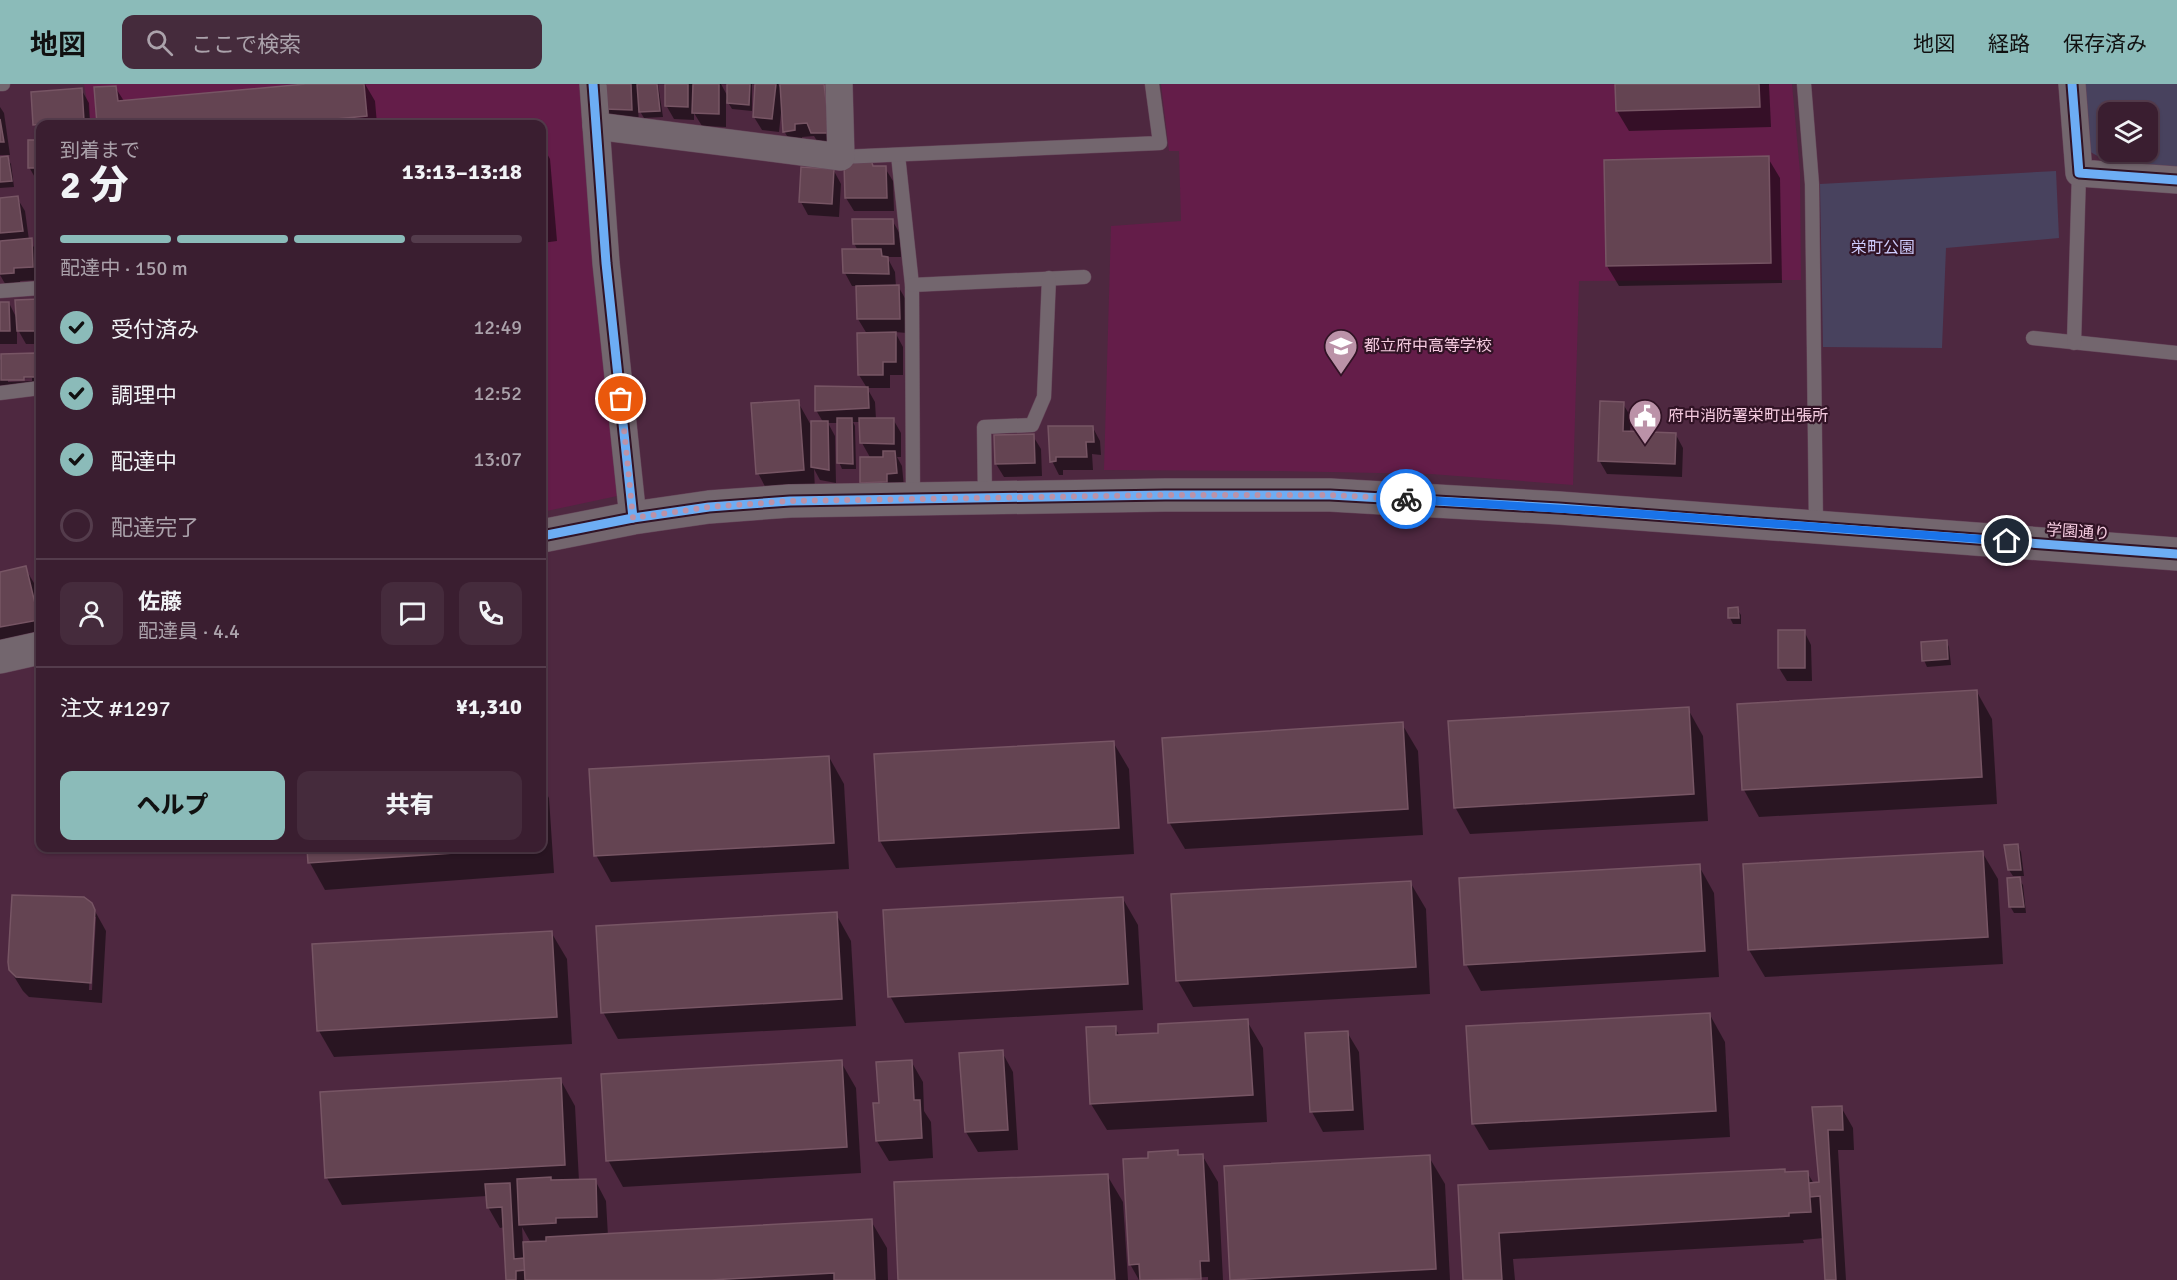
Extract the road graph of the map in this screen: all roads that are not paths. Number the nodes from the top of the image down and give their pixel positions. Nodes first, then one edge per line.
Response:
1 (593, 84) edge
2 (839, 84) edge
3 (1152, 84) edge
4 (1804, 84) edge
5 (2072, 84) edge
6 (596, 126) junction
7 (898, 155) junction
8 (841, 157) junction
9 (2079, 173) junction
10 (2177, 180) edge
11 (1084, 277) dead end
12 (1049, 278) junction
13 (912, 285) junction
14 (36, 288) edge
15 (0, 291) edge
16 (2033, 339) dead end
17 (2074, 343) junction
18 (2177, 353) edge
19 (36, 388) edge
20 (0, 393) edge
21 (984, 497) junction
22 (913, 498) junction
23 (633, 518) junction
24 (1816, 526) junction
25 (546, 535) edge
26 (2177, 554) edge
27 (36, 649) edge
28 (0, 657) edge

1 - 6 street
2 - 8 street
3 - 7 lane
4 - 24 lane
5 - 9 street
6 - 8 street
6 - 23 street
7 - 8 lane
7 - 13 lane
9 - 10 street
9 - 17 lane
11 - 12 lane
12 - 13 lane
12 - 21 lane
13 - 22 lane
14 - 15 lane
16 - 17 lane
17 - 18 lane
19 - 20 lane
21 - 22 street, 学園通り
21 - 24 street, 学園通り
22 - 23 street, 学園通り
23 - 25 street, 学園通り
24 - 26 street, 学園通り
27 - 28 street

